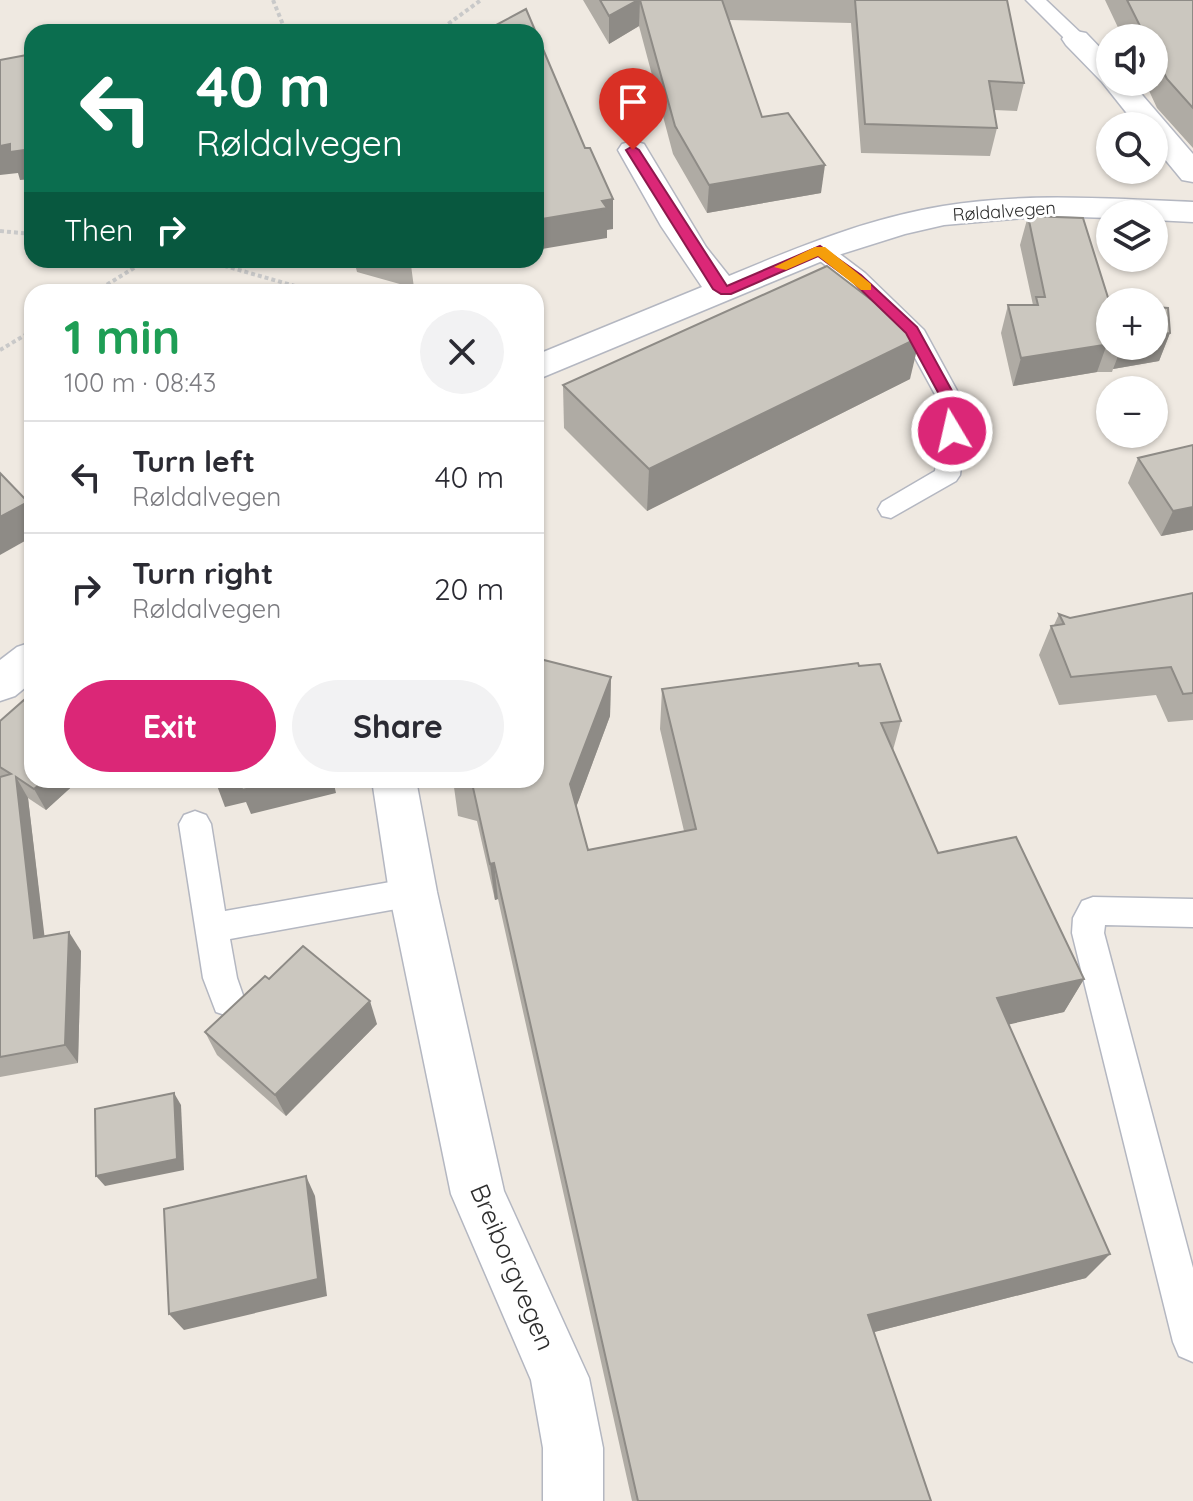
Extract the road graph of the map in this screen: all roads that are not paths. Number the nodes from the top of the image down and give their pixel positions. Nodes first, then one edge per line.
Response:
1 (1035, 0) edge
2 (1076, 39) joint
3 (1096, 60) edge
4 (1128, 96) edge
5 (1142, 112) edge
6 (1168, 143) edge
7 (633, 150) dead end
8 (1193, 173) edge
9 (1193, 212) edge
10 (820, 250) junction
11 (726, 291) junction
12 (544, 365) edge
13 (891, 509) dead end
14 (24, 664) edge
15 (0, 684) edge
16 (395, 788) edge
17 (195, 824) dead end
18 (413, 892) junction
19 (1193, 913) edge
20 (213, 928) junction
21 (228, 1001) dead end
22 (1193, 1342) edge
23 (573, 1501) edge

1 - 2 lane
2 - 3 street
4 - 5 street
6 - 8 street
7 - 11 street
9 - 10 street, Røldalvegen
10 - 11 street, Røldalvegen
10 - 13 lane
11 - 12 street, Røldalvegen
14 - 15 street
16 - 18 street, Breiborgvegen
17 - 20 lane
18 - 20 lane
18 - 23 street, Breiborgvegen
19 - 22 lane
20 - 21 lane

